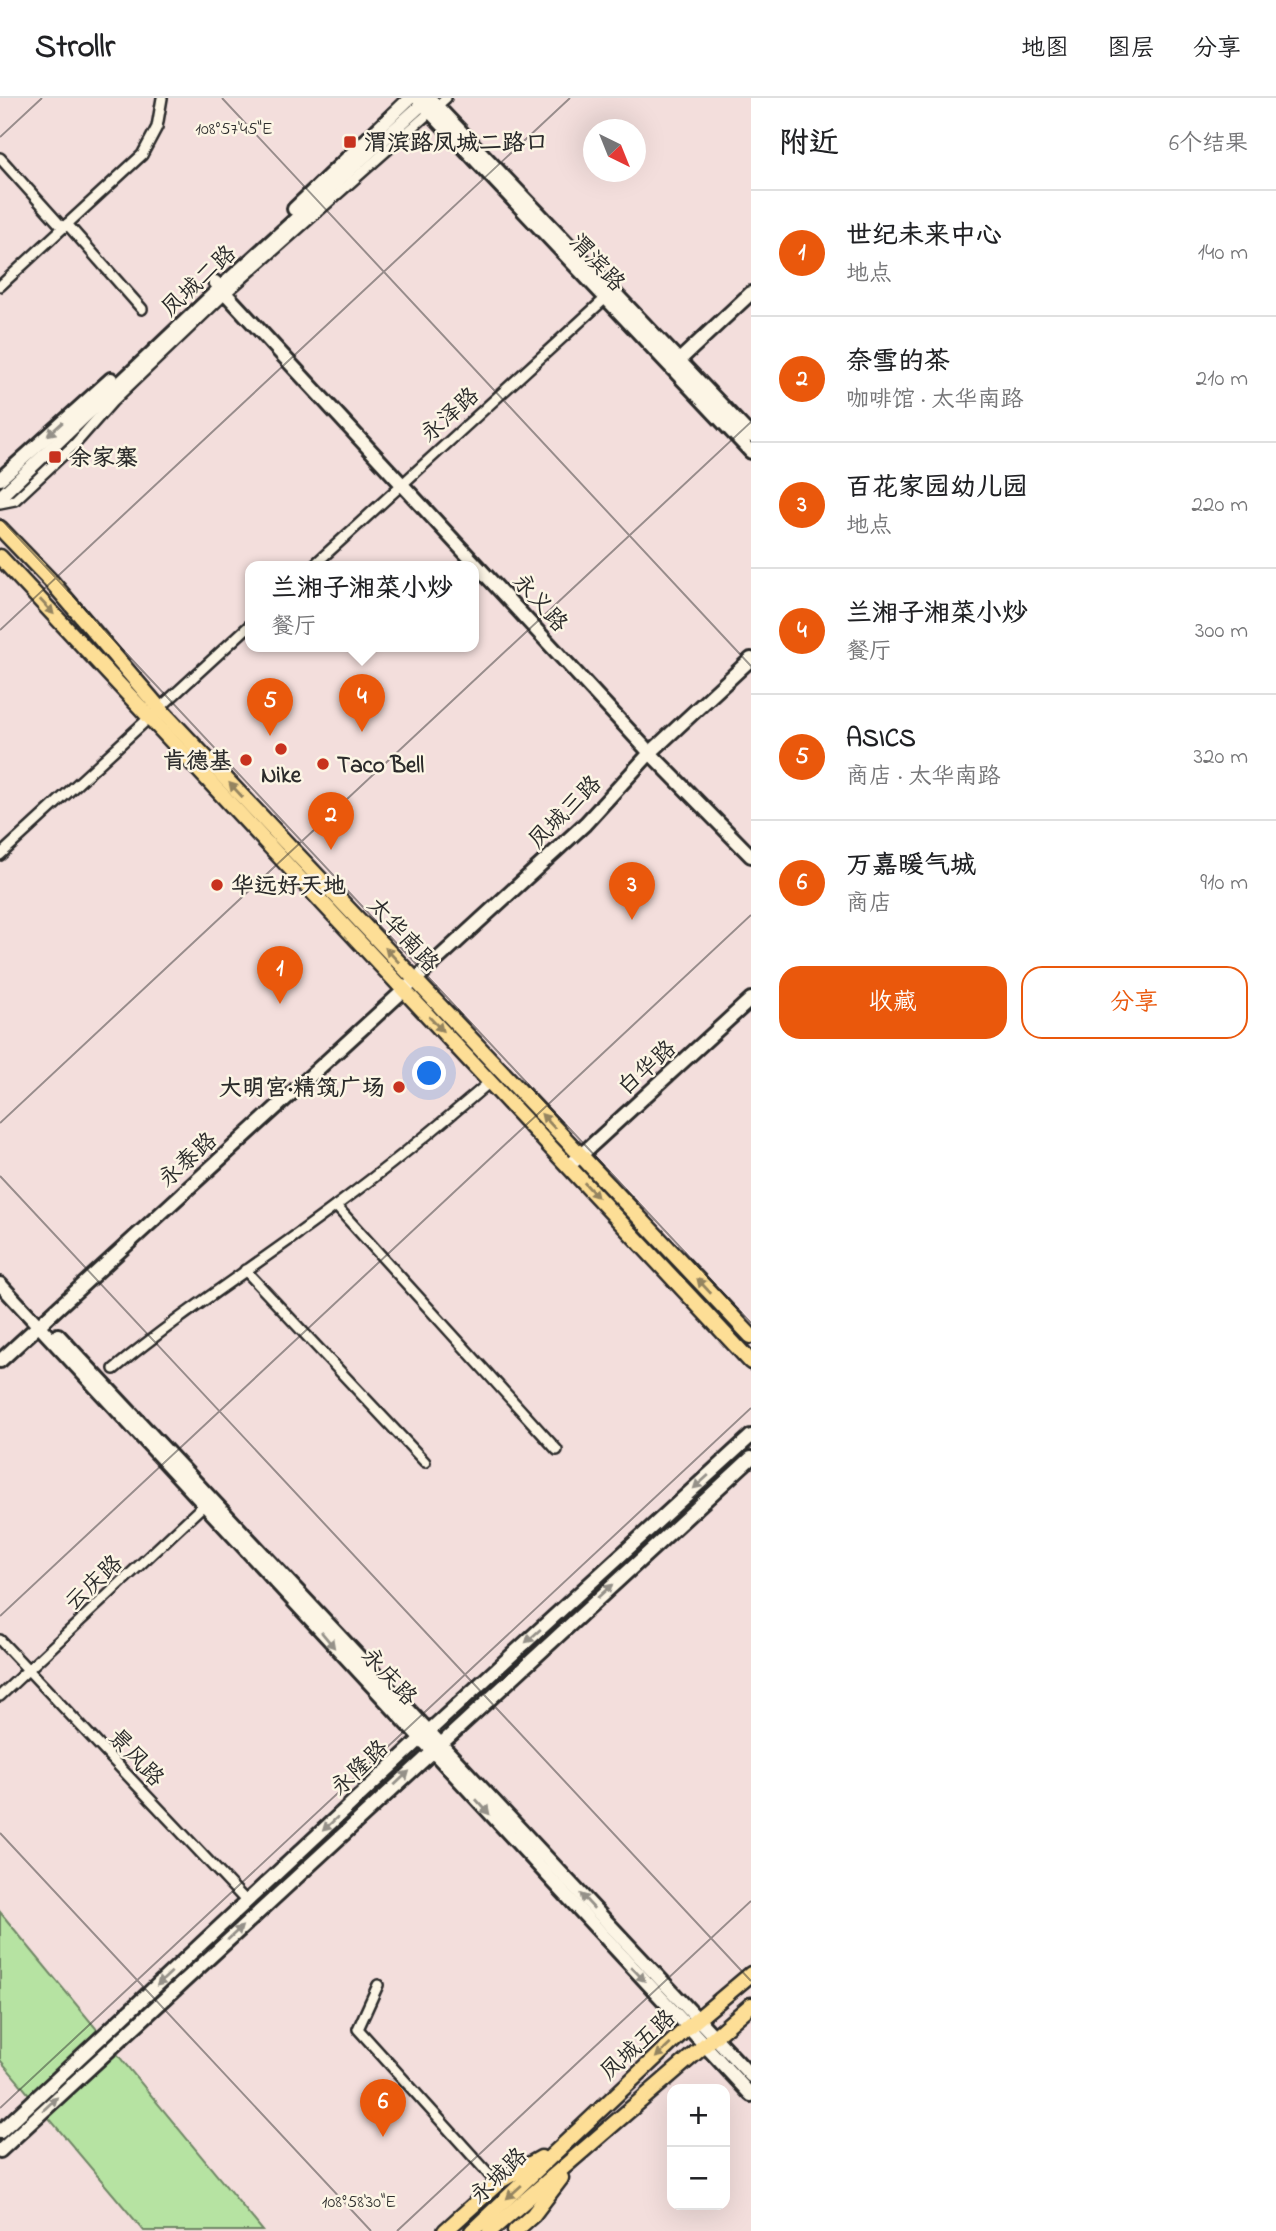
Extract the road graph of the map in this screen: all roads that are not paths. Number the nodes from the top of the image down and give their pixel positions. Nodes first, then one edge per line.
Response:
1 (162, 98) edge
2 (410, 98) edge
3 (430, 102) edge
4 (0, 158) edge
5 (65, 226) junction
6 (0, 286) edge
7 (221, 287) junction
8 (751, 293) edge
9 (608, 296) junction
10 (142, 309) dead end
11 (674, 365) junction
12 (751, 436) edge
13 (751, 452) edge
14 (0, 479) edge
15 (403, 482) junction
16 (0, 497) edge
17 (0, 503) edge
18 (0, 528) edge
19 (0, 557) edge
20 (318, 561) edge
21 (475, 561) edge
22 (479, 565) edge
23 (245, 630) edge
24 (751, 659) edge
25 (156, 713) junction
26 (650, 753) junction
27 (0, 855) edge
28 (751, 856) edge
29 (416, 981) junction
30 (405, 991) junction
31 (751, 999) edge
32 (491, 1081) junction
33 (580, 1155) junction
34 (569, 1166) junction
35 (336, 1206) junction
36 (245, 1270) junction
37 (0, 1273) edge
38 (0, 1284) edge
39 (40, 1323) junction
40 (751, 1336) edge
41 (0, 1361) edge
42 (751, 1362) edge
43 (114, 1370) dead end
44 (751, 1436) edge
45 (557, 1450) dead end
46 (751, 1458) edge
47 (425, 1462) dead end
48 (208, 1501) junction
49 (0, 1640) edge
50 (27, 1670) junction
51 (0, 1696) edge
52 (424, 1735) junction
53 (435, 1747) junction
54 (246, 1901) junction
55 (751, 1974) edge
56 (378, 1985) dead end
57 (751, 2005) edge
58 (694, 2024) junction
59 (710, 2042) junction
60 (751, 2076) edge
61 (751, 2095) edge
62 (0, 2132) edge
63 (555, 2150) junction
64 (0, 2151) edge
65 (572, 2163) junction
66 (496, 2182) dead end
67 (445, 2231) edge
68 (472, 2231) edge
69 (490, 2231) edge
70 (515, 2231) edge

1 - 5 street
2 - 7 street, 凤城二路
3 - 7 street, 凤城二路
3 - 9 street, 渭滨路
4 - 5 street
5 - 6 street
5 - 10 street
7 -> 14 street, 凤城二路
7 - 15 street, 永义路
7 - 16 street, 凤城二路
7 - 17 street
8 - 11 street
9 - 11 street, 渭滨路
9 - 15 street, 永泽路
11 - 12 street, 渭滨路
11 - 13 street, 渭滨路
15 - 20 street, 永泽路
15 - 21 street, 永义路
18 - 25 main road, 太华南路
19 -> 25 main road, 太华南路
22 - 26 street, 永义路
23 - 25 street
24 - 26 street, 凤城三路
25 - 27 street
29 -> 25 main road, 太华南路
25 - 30 main road, 太华南路
26 - 28 street, 永义路
26 - 29 street, 凤城三路
29 - 30 street, 凤城三路
33 -> 29 main road, 太华南路
30 -> 32 main road, 太华南路
30 - 39 street, 永泰路
31 - 33 street, 白华路
32 - 34 main road, 太华南路
32 - 35 street
33 - 34 street, 白华路
40 -> 33 main road, 太华南路
34 -> 42 main road, 太华南路
35 - 36 street
35 - 45 street
36 - 43 street
36 - 47 street
37 - 39 street, 永庆路
38 - 39 street, 永庆路
39 - 41 street, 永泰路
39 - 48 street, 永庆路
44 -> 52 street, 永隆路
53 -> 46 street, 永隆路
48 - 50 street, 云庆路
48 - 52 street, 永庆路
49 - 50 street, 景风路
50 - 51 street, 云庆路
50 - 54 street, 景风路
52 - 53 street, 永庆路
52 -> 54 street, 永隆路
53 - 58 street, 永庆路
64 -> 53 street, 永隆路
54 -> 62 street, 永隆路
55 - 58 main road, 凤城五路
56 - 66 street
57 - 59 main road, 凤城五路
58 - 59 street, 永庆路
58 -> 63 main road, 凤城五路
59 - 60 street, 永庆路
59 - 61 street, 永庆路
59 - 65 main road, 凤城五路
63 - 67 main road
63 -> 68 main road, 永城路
65 - 69 main road, 永城路
65 - 70 main road

